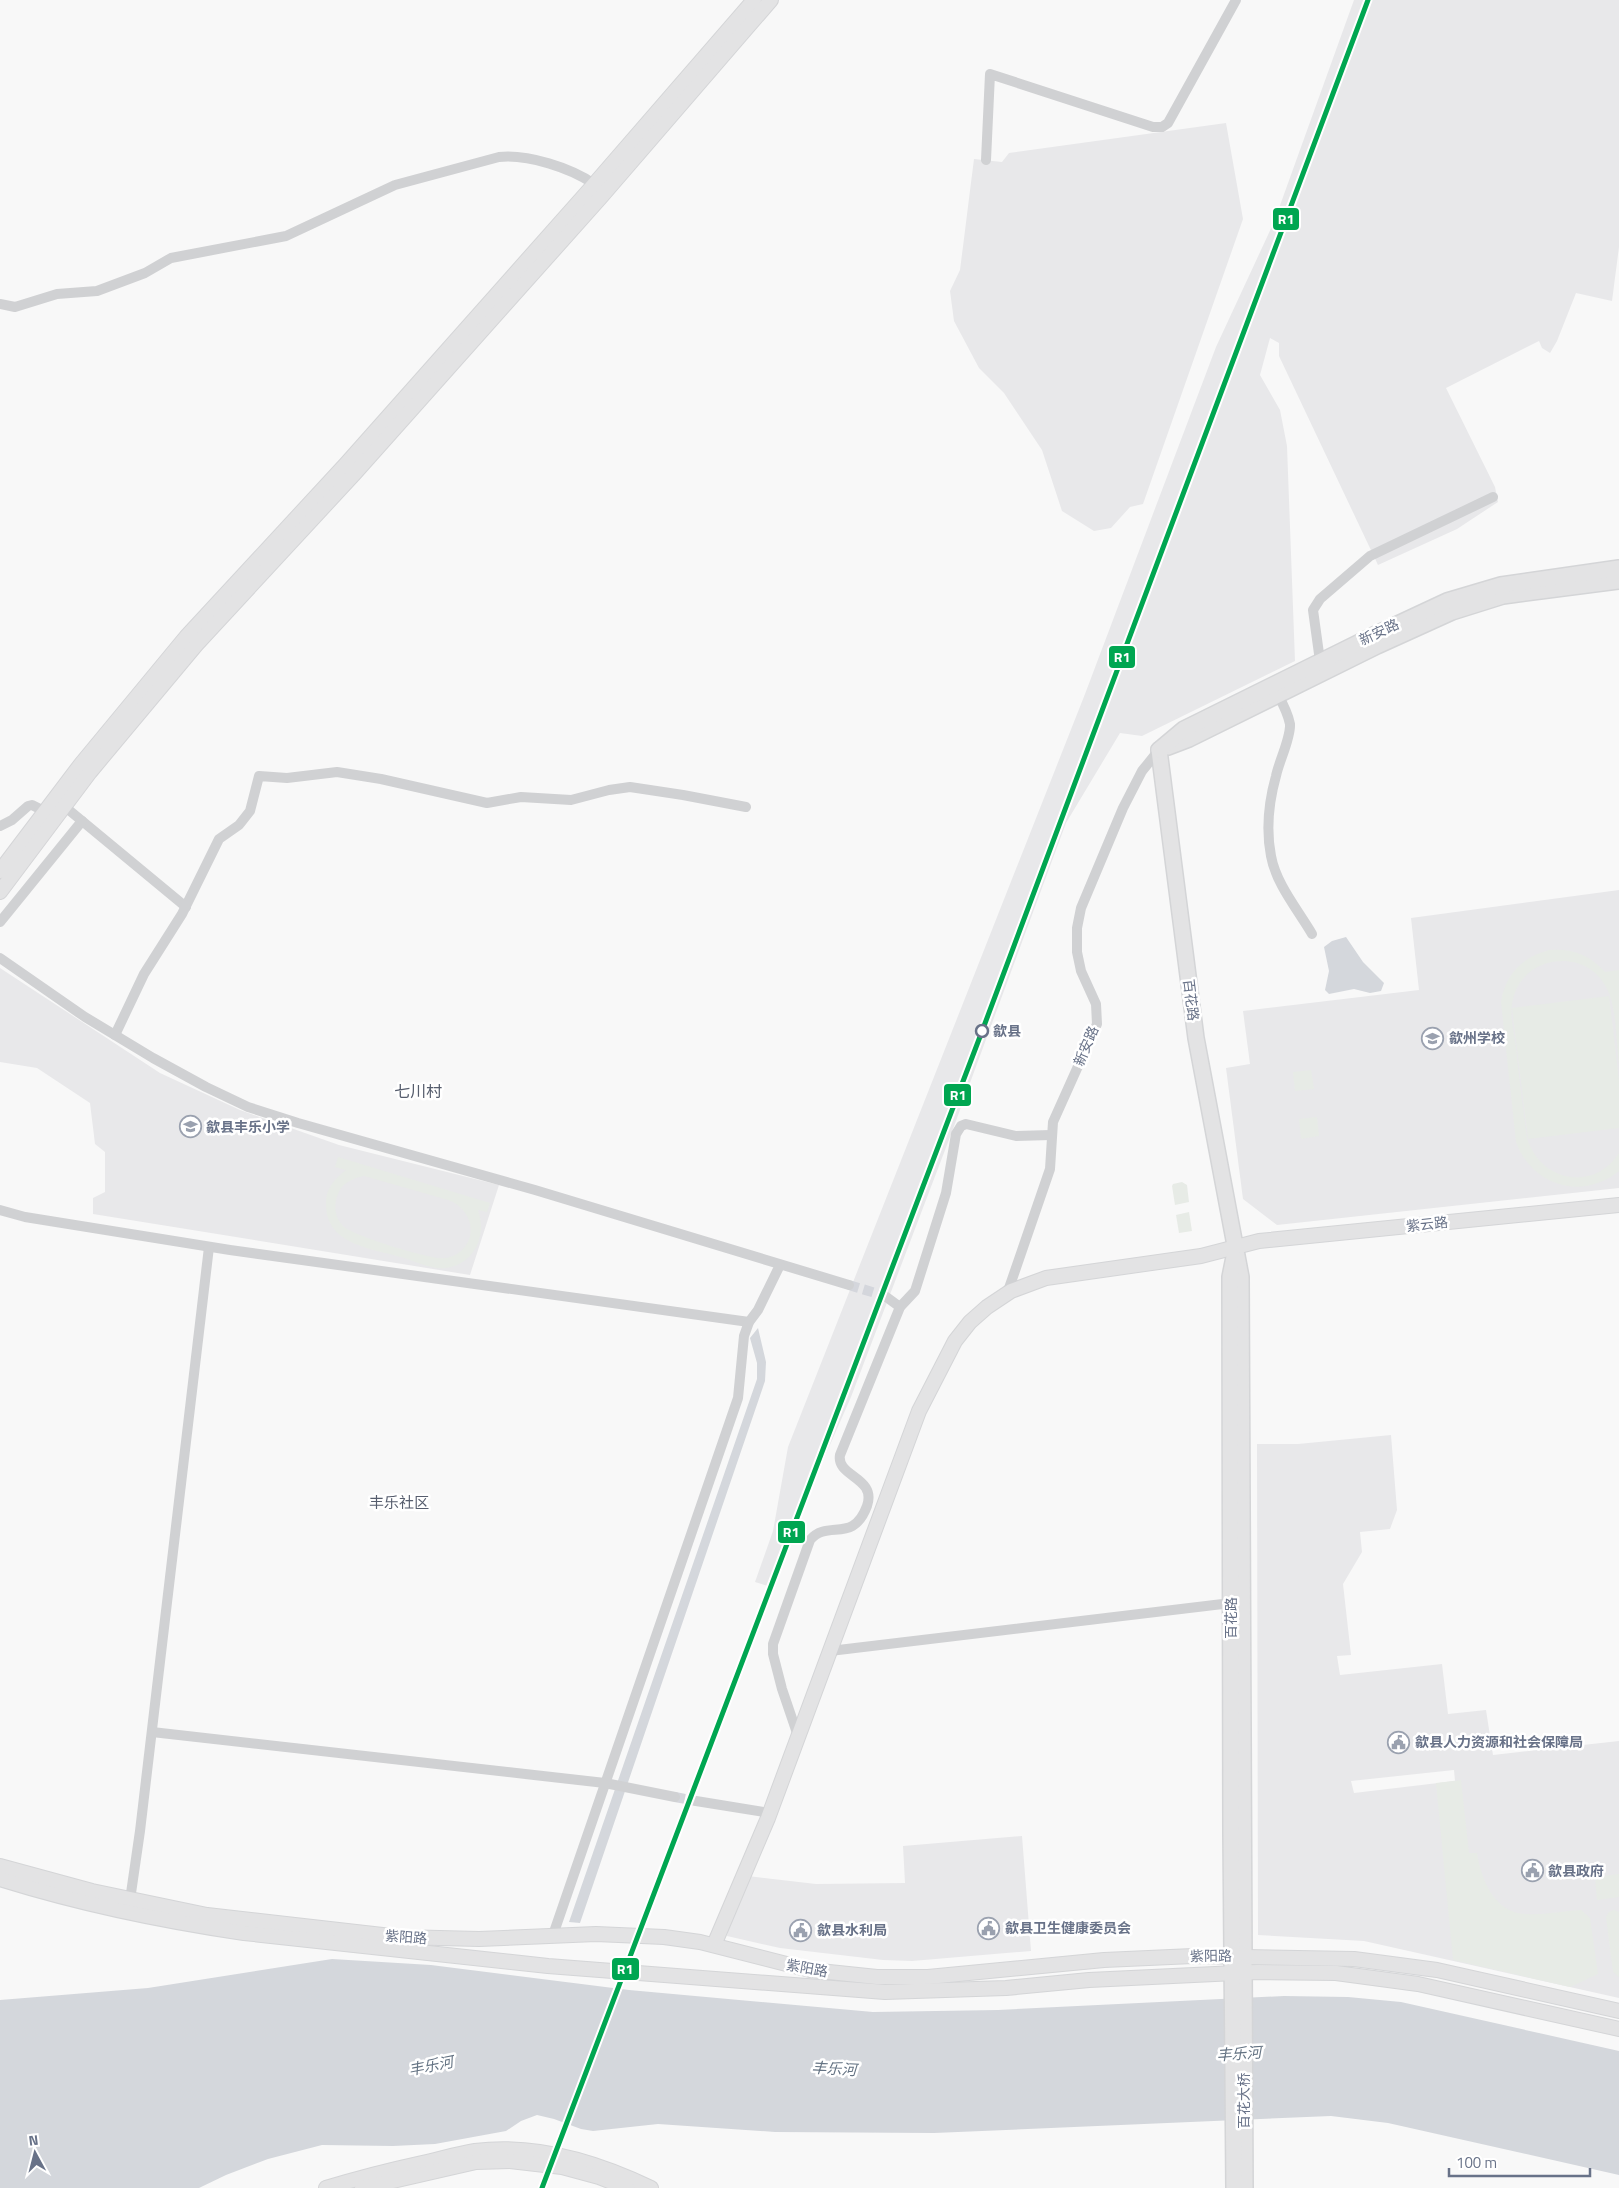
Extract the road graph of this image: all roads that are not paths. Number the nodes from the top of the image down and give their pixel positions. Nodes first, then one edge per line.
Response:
1 (754, 0) edge
2 (771, 0) edge
3 (1236, 0) edge
4 (986, 160) dead end
5 (594, 184) junction
6 (0, 304) edge
7 (1493, 497) dead end
8 (1619, 568) edge
9 (1619, 580) edge
10 (1320, 661) junction
11 (1278, 695) junction
12 (1159, 750) junction
13 (64, 806) junction
14 (746, 808) dead end
15 (44, 811) junction
16 (82, 821) junction
17 (0, 826) edge
18 (0, 871) edge
19 (0, 892) edge
20 (186, 907) junction
21 (0, 922) edge
22 (1312, 934) dead end
23 (0, 958) edge
24 (115, 1035) junction
25 (1051, 1135) junction
26 (1619, 1205) edge
27 (0, 1210) edge
28 (209, 1247) junction
29 (1235, 1248) junction
30 (780, 1265) junction
31 (849, 1285) tunnel mouth
32 (1007, 1294) junction
33 (885, 1296) tunnel mouth
34 (900, 1307) junction
35 (749, 1322) junction
36 (1231, 1602) junction
37 (830, 1650) junction
38 (152, 1732) junction
39 (798, 1736) junction
40 (608, 1783) junction
41 (674, 1797) tunnel mouth
42 (696, 1801) tunnel mouth
43 (770, 1813) junction
44 (0, 1866) edge
45 (0, 1879) edge
46 (130, 1900) junction
47 (553, 1935) junction
48 (714, 1945) junction
49 (1238, 1956) junction
50 (1238, 1981) junction
51 (1619, 2011) edge
52 (1619, 2029) edge
53 (388, 2184) edge
54 (1240, 2186) edge
55 (326, 2188) edge
56 (362, 2188) edge
57 (627, 2188) edge
58 (652, 2188) edge

1 - 5 main road
2 - 13 main road
3 - 4 street
5 - 6 street
5 - 15 main road
7 - 10 street
8 - 10 main road, 新安路
9 - 11 main road, 新安路
10 - 12 main road, 新安路
11 - 12 main road, 新安路
11 - 22 street
12 - 25 street, 新安路
12 - 29 main road, 百花路
13 - 16 street
13 - 19 main road
14 - 20 street
15 - 17 street
15 - 18 main road
16 - 20 street
16 - 21 street
20 - 24 street
23 - 24 street
24 - 30 street
25 - 32 street, 新安路
25 - 34 street
26 - 29 main road, 紫云路
27 - 28 street
28 - 35 street
28 - 38 street
29 - 32 main road, 紫云路
29 - 36 main road, 百花路
29 - 49 main road, 百花路
30 - 31 street
30 - 35 street
32 - 37 main road, 紫云路
33 - 34 street
34 - 39 street
35 - 40 street
36 - 37 street
36 - 49 main road, 百花路
37 - 39 main road, 紫云路
38 - 40 street
38 - 46 street
39 - 43 main road, 紫云路
40 - 41 street
40 - 47 street
42 - 43 street
43 - 48 main road, 紫云路
44 - 46 main road, 紫阳路
45 - 50 main road, 紫阳路
46 - 47 main road, 紫阳路
47 - 48 main road, 紫阳路
48 - 49 main road, 紫阳路
49 - 50 main road, 百花路
49 - 51 main road, 紫阳路
50 - 52 main road, 紫阳路
50 - 54 main road, 百花大桥
53 - 56 main road
53 - 57 main road
55 - 58 main road

